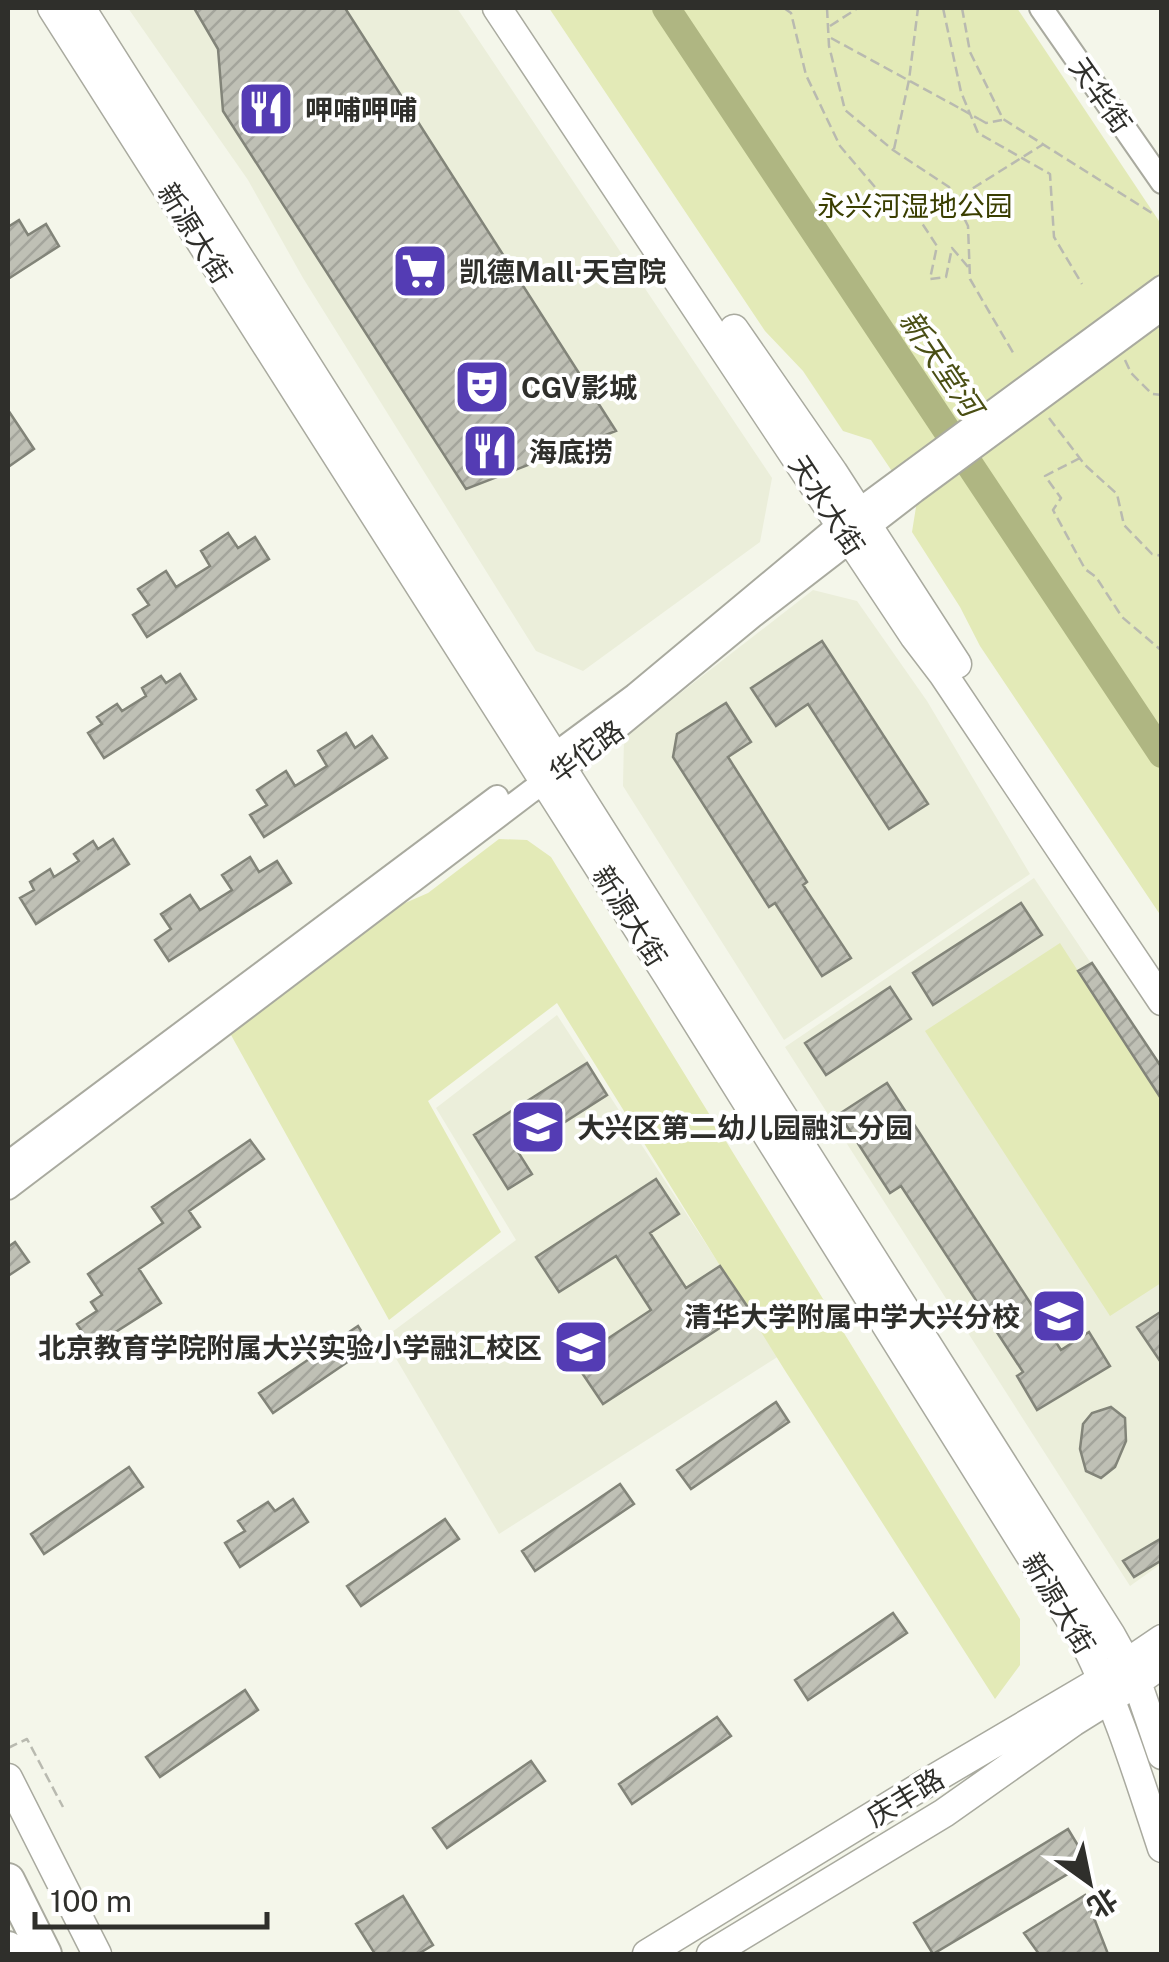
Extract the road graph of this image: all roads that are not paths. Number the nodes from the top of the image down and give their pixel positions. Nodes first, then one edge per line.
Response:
1 (52, 8) edge
2 (496, 8) edge
3 (519, 8) edge
4 (1041, 8) edge
5 (85, 11) edge
6 (1162, 182) edge
7 (1162, 288) edge
8 (1162, 310) edge
9 (996, 420) junction
10 (854, 526) junction
11 (549, 768) junction
12 (1162, 968) edge
13 (1162, 1001) edge
14 (8, 1164) edge
15 (8, 1188) edge
16 (1162, 1639) edge
17 (1162, 1664) edge
18 (1132, 1672) junction
19 (1106, 1689) junction
20 (1162, 1756) edge
21 (8, 1778) edge
22 (1162, 1848) edge
23 (8, 1880) edge
24 (45, 1954) edge
25 (98, 1954) edge
26 (648, 1954) edge
27 (711, 1954) edge

1 - 11 main road, 新源大街
2 - 10 main road, 天水大街
3 - 10 main road, 天水大街
4 - 6 street, 天华街
5 - 11 main road, 新源大街
7 - 9 street, 华佗路
8 - 9 street, 华佗路
9 - 10 street, 华佗路
10 - 11 street, 华佗路
10 - 12 main road, 天水大街
10 - 13 main road, 天水大街
11 - 14 street, 华佗路
11 - 15 street, 华佗路
11 - 18 main road, 新源大街
11 - 19 main road, 新源大街
16 - 18 main road, 庆丰路
17 - 18 main road, 庆丰路
18 - 19 main road, 庆丰路
18 - 20 main road, 新源大街
19 - 22 main road, 新源大街
19 - 26 main road, 庆丰路
19 - 27 main road, 庆丰路
21 - 25 main road
23 - 24 highway

